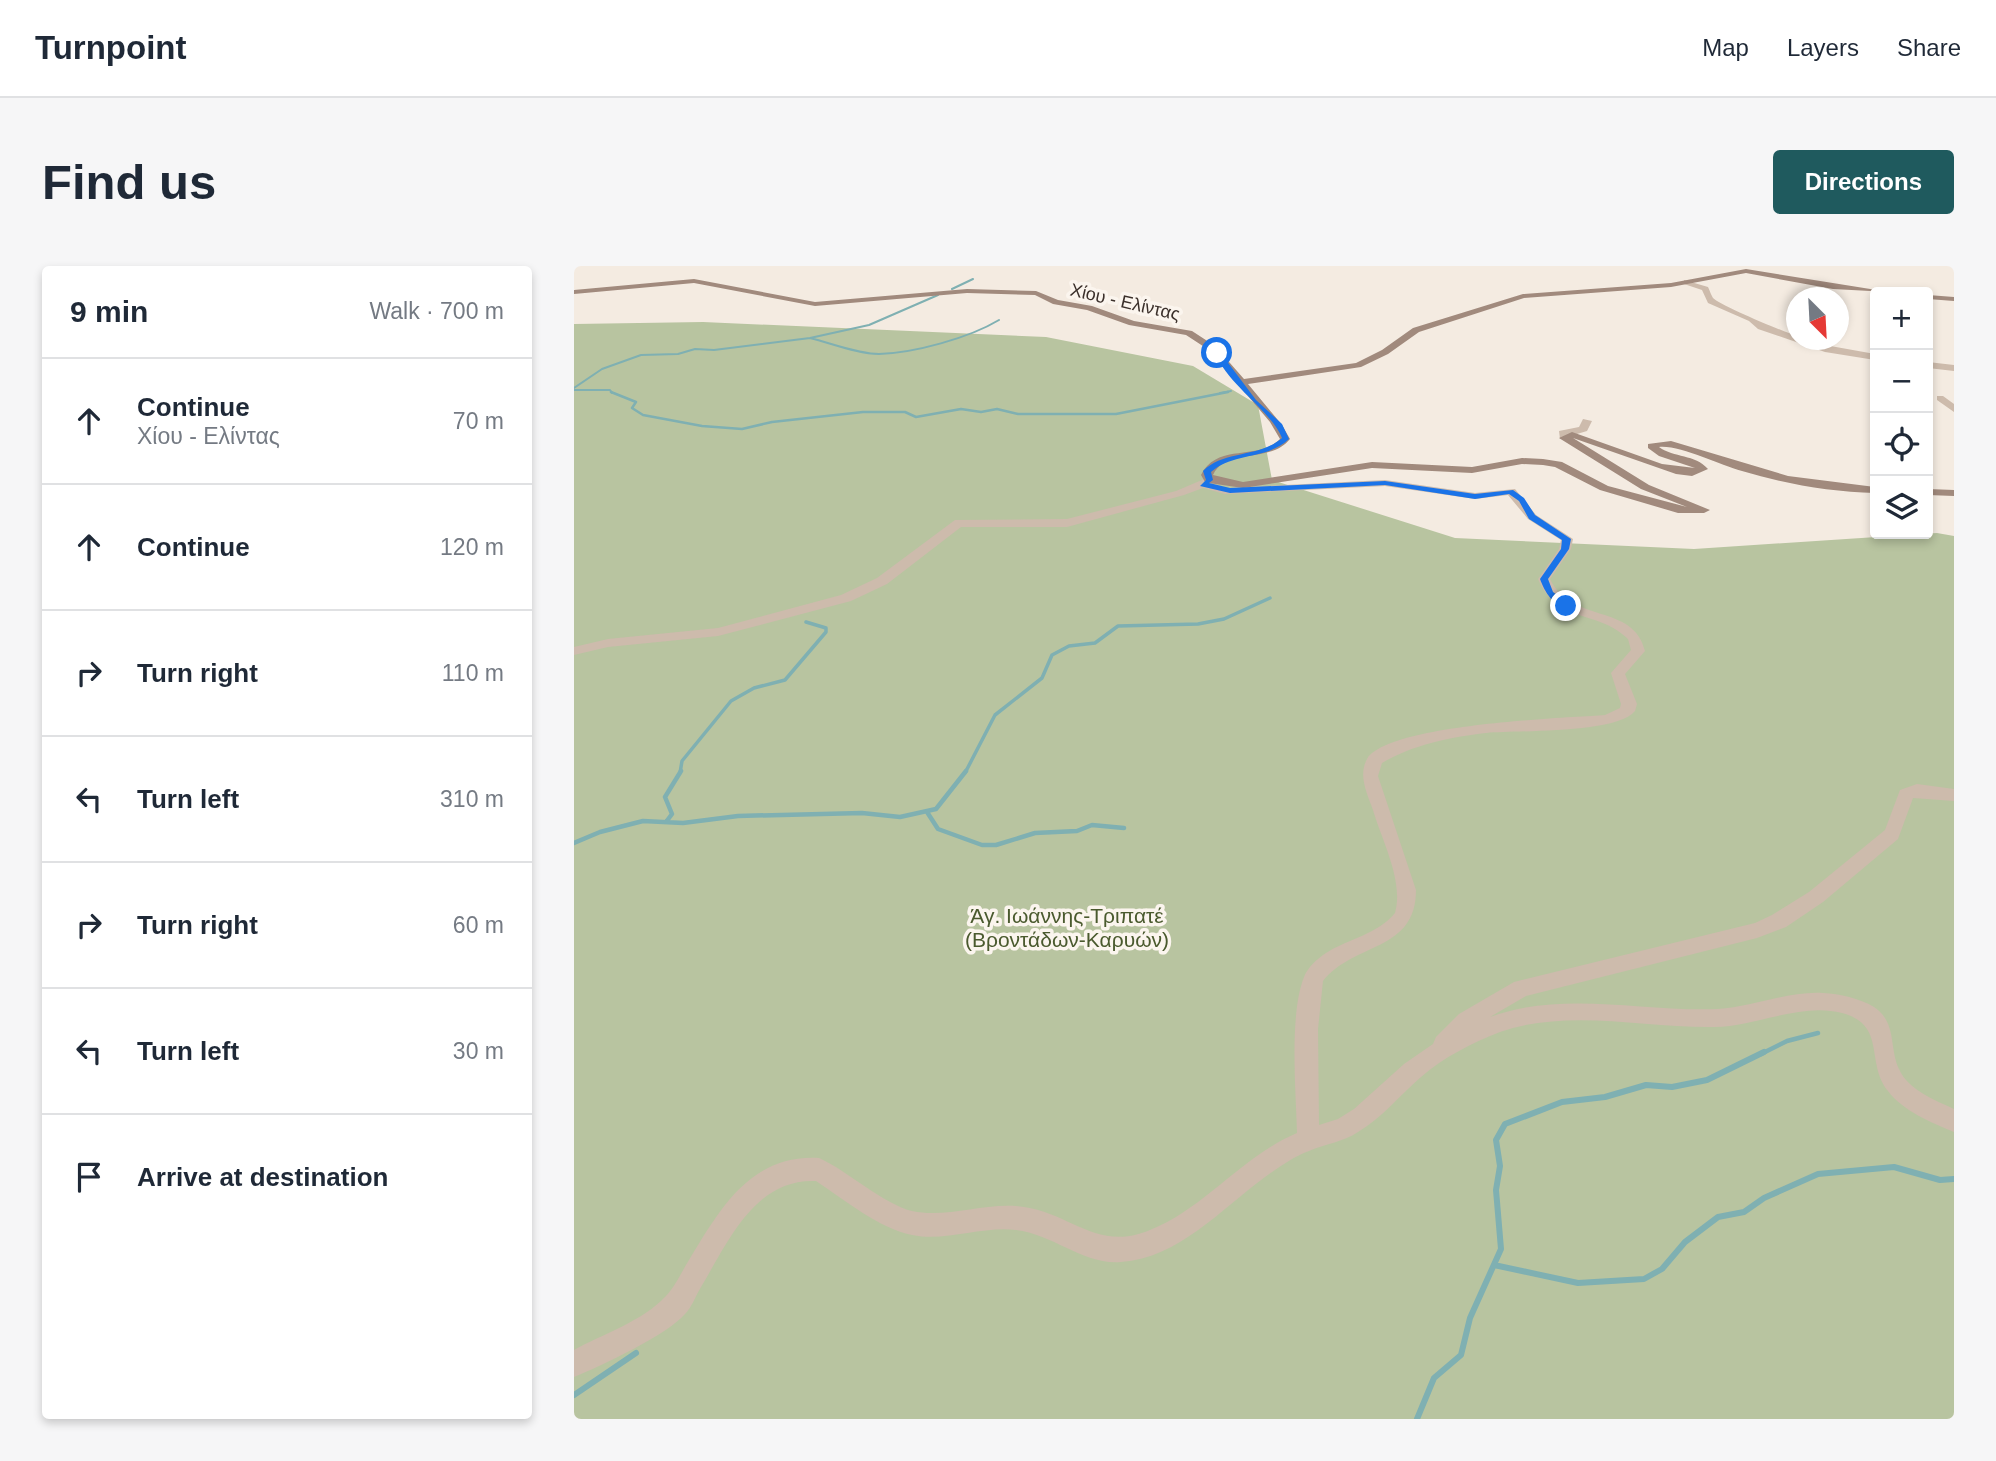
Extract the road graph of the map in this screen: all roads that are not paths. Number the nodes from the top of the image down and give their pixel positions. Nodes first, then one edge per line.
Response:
1 (1687, 282) junction
2 (1870, 291) edge
3 (574, 292) edge
4 (1933, 297) edge
5 (1954, 299) edge
6 (1870, 357) edge
7 (1933, 366) edge
8 (1954, 368) edge
9 (1242, 382) junction
10 (1940, 398) dead end
11 (1954, 409) edge
12 (1587, 421) dead end
13 (1564, 437) junction
14 (1206, 482) junction
15 (1870, 491) edge
16 (1933, 492) edge
17 (1954, 493) edge
18 (574, 651) edge
19 (1954, 795) edge
20 (1433, 1055) junction
21 (1954, 1121) edge
22 (1308, 1139) junction
23 (574, 1364) edge

1 - 2 main road
1 - 6 street
1 - 9 main road
3 - 9 main road, Χίου - Ελίντας
4 - 5 main road
7 - 8 street
9 - 14 main road, Χίου - Ελίντας
10 - 11 street
12 - 13 street
13 - 14 main road
13 - 15 main road
14 - 18 street
14 - 22 street
16 - 17 main road
19 - 20 street
20 - 21 street
20 - 22 street
22 - 23 street

